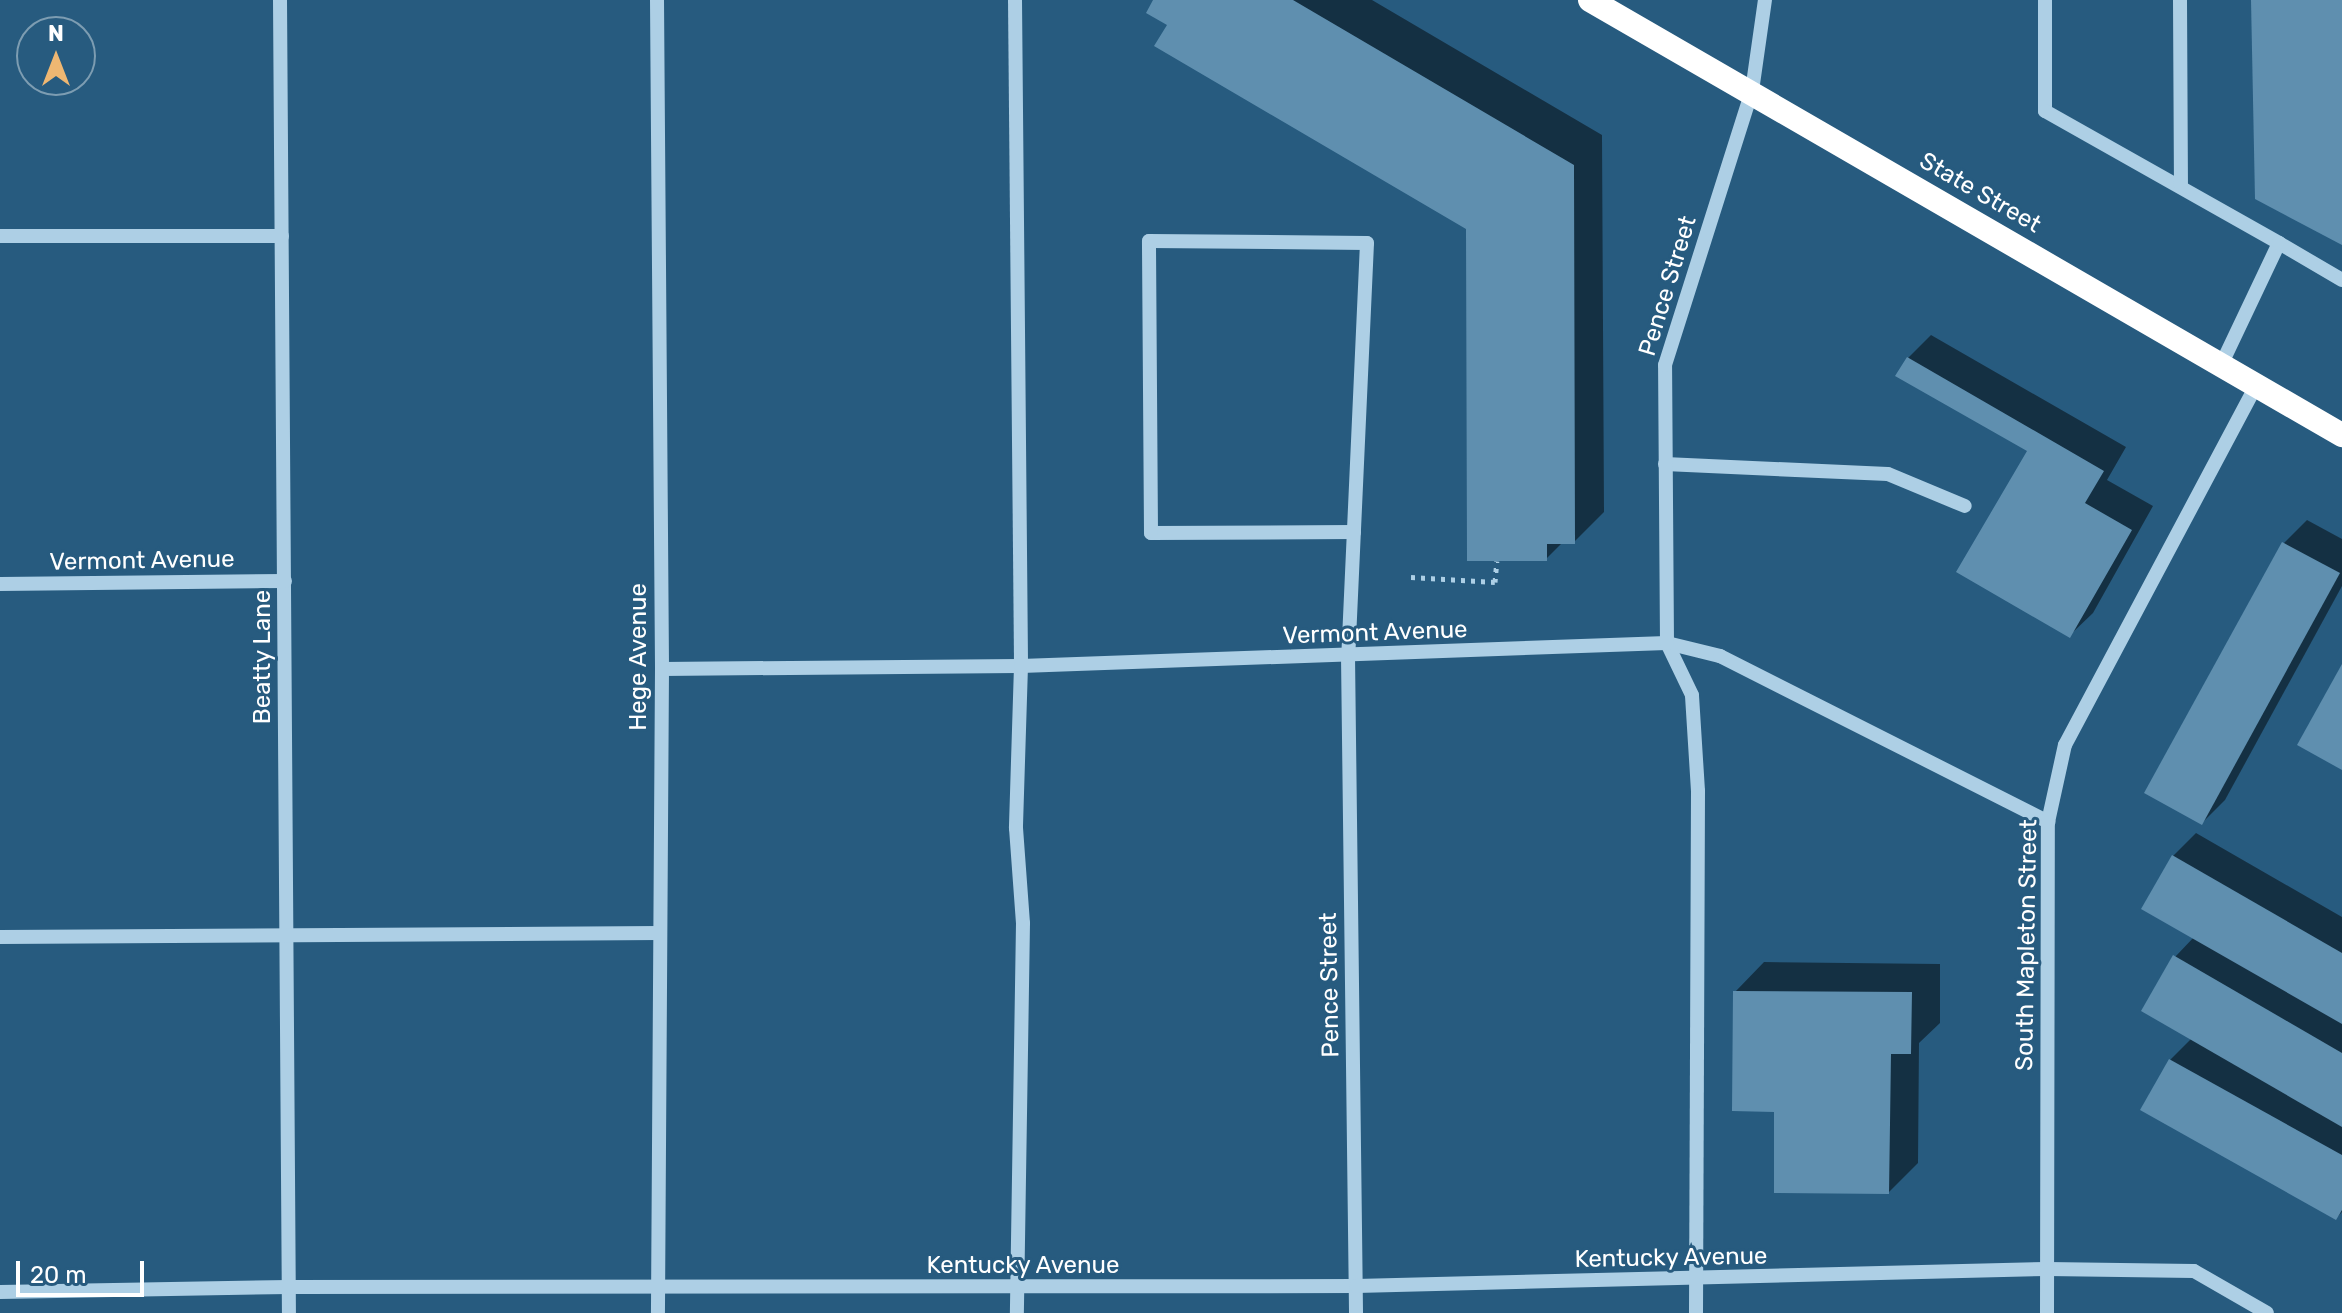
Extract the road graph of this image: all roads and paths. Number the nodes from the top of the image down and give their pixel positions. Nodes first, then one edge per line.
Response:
1 (280, 0) edge
2 (657, 0) edge
3 (1015, 0) edge
4 (1590, 0) edge
5 (1765, 0) edge
6 (2045, 0) edge
7 (2180, 0) edge
8 (1752, 91) junction
9 (2181, 186) junction
10 (0, 236) edge
11 (282, 236) junction
12 (2279, 243) junction
13 (2342, 280) edge
14 (2221, 365) junction
15 (2256, 386) junction
16 (2342, 435) edge
17 (1665, 464) junction
18 (1965, 506) dead end
19 (1354, 532) junction
20 (1497, 561) dead end
21 (1411, 577) dead end
22 (285, 581) junction
23 (0, 584) edge
24 (1667, 643) junction
25 (1348, 656) junction
26 (1021, 666) junction
27 (662, 669) junction
28 (2048, 822) junction
29 (660, 933) junction
30 (287, 935) junction
31 (0, 937) edge
32 (2047, 1269) junction
33 (1696, 1280) junction
34 (1356, 1286) junction
35 (289, 1287) junction
36 (1017, 1288) junction
37 (657, 1289) junction
38 (0, 1292) edge
39 (289, 1313) edge
40 (658, 1313) edge
41 (1017, 1313) edge
42 (1356, 1313) edge
43 (1696, 1313) edge
44 (2047, 1313) edge
45 (2267, 1313) edge

1 - 11 street, Beatty Lane
2 - 27 street, Hege Avenue
3 - 26 street
4 - 8 highway, State Street
5 - 8 street
6 - 9 street
7 - 9 street
8 - 14 highway, State Street
8 - 17 street, Pence Street
9 - 12 street
10 - 11 street
11 - 22 street, Beatty Lane
12 - 13 street
12 - 14 street
14 - 15 highway, State Street
15 - 16 highway, State Street
15 - 28 street, South Mapleton Street
17 - 18 street
17 - 24 street, Pence Street
19 - 19 street, Pence Street
19 - 25 street, Pence Street
20 - 21 path
22 - 23 street, Vermont Avenue
22 - 30 street, Beatty Lane
24 - 25 street, Vermont Avenue
24 - 28 street, Vermont Avenue
24 - 33 street
25 - 26 street, Vermont Avenue
25 - 34 street, Pence Street
26 - 27 street, Vermont Avenue
26 - 36 street
27 - 29 street, Hege Avenue
28 - 32 street, South Mapleton Street
29 - 30 street
29 - 37 street, Hege Avenue
30 - 31 street
30 - 35 street, Beatty Lane
32 - 33 street, Kentucky Avenue
32 - 44 street, South Mapleton Street
32 - 45 street, Kentucky Avenue
33 - 34 street, Kentucky Avenue
33 - 43 street
34 - 36 street, Kentucky Avenue
34 - 42 street, Pence Street
35 - 37 street, Kentucky Avenue
35 - 38 street, Kentucky Avenue
35 - 39 street, Beatty Lane
36 - 37 street, Kentucky Avenue
36 - 41 street
37 - 40 street, Hege Avenue

